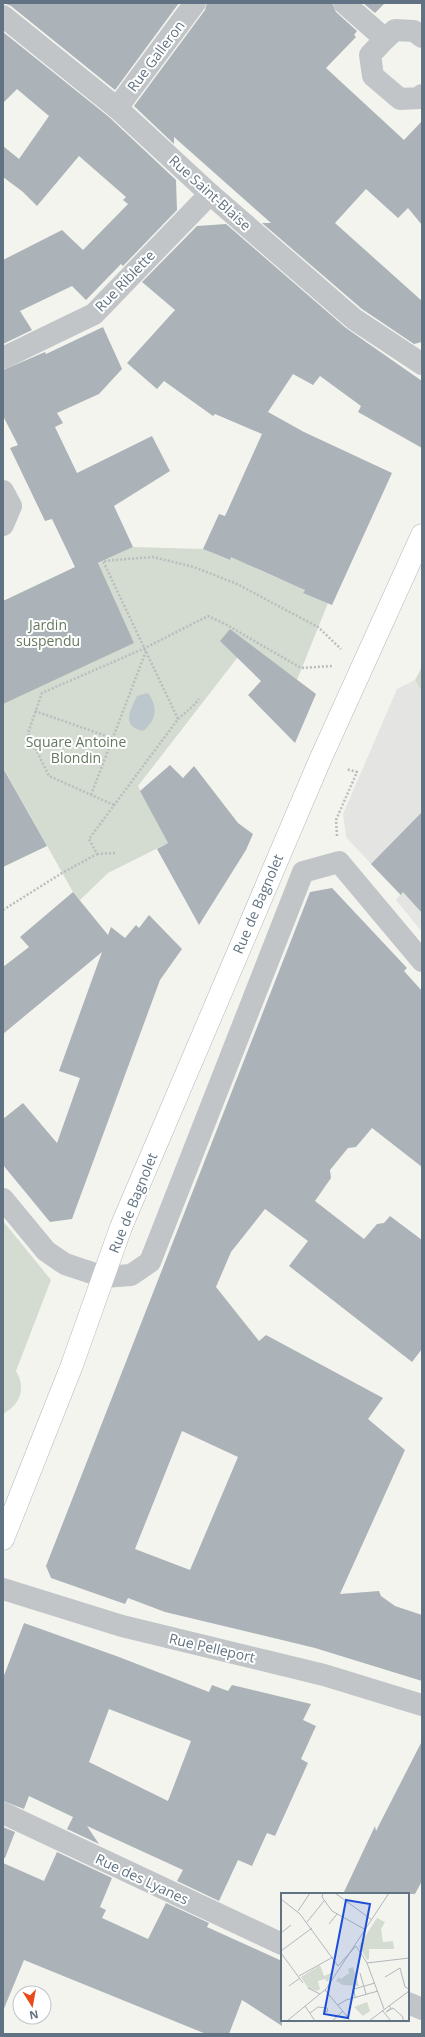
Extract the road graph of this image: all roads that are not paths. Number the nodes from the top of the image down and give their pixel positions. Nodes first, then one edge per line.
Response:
1 (195, 3) edge
2 (344, 3) edge
3 (3, 16) edge
4 (422, 37) edge
5 (385, 39) junction
6 (422, 95) edge
7 (117, 108) junction
8 (210, 194) junction
9 (3, 358) edge
10 (422, 364) edge
11 (3, 491) edge
12 (3, 525) edge
13 (422, 535) edge
14 (422, 961) edge
15 (3, 1199) edge
16 (104, 1277) junction
17 (3, 1539) edge
18 (3, 1588) edge
19 (422, 1705) edge
20 (3, 1813) edge
21 (281, 1944) edge
22 (409, 2003) edge
23 (422, 2009) edge

1 - 7 street, Rue Galleron
2 - 5 street
3 - 7 street, Rue Saint-Blaise
4 - 5 street
5 - 6 street
7 - 8 street, Rue Saint-Blaise
8 - 9 street, Rue Riblette
8 - 10 street, Rue Saint-Blaise
11 - 12 street
13 - 16 street, Rue de Bagnolet
14 - 16 street, Rue de Bagnolet
15 - 16 street
16 - 17 street, Rue de Bagnolet
18 - 19 street, Rue Pelleport
20 - 21 street, Rue des Lyanes
22 - 23 street

